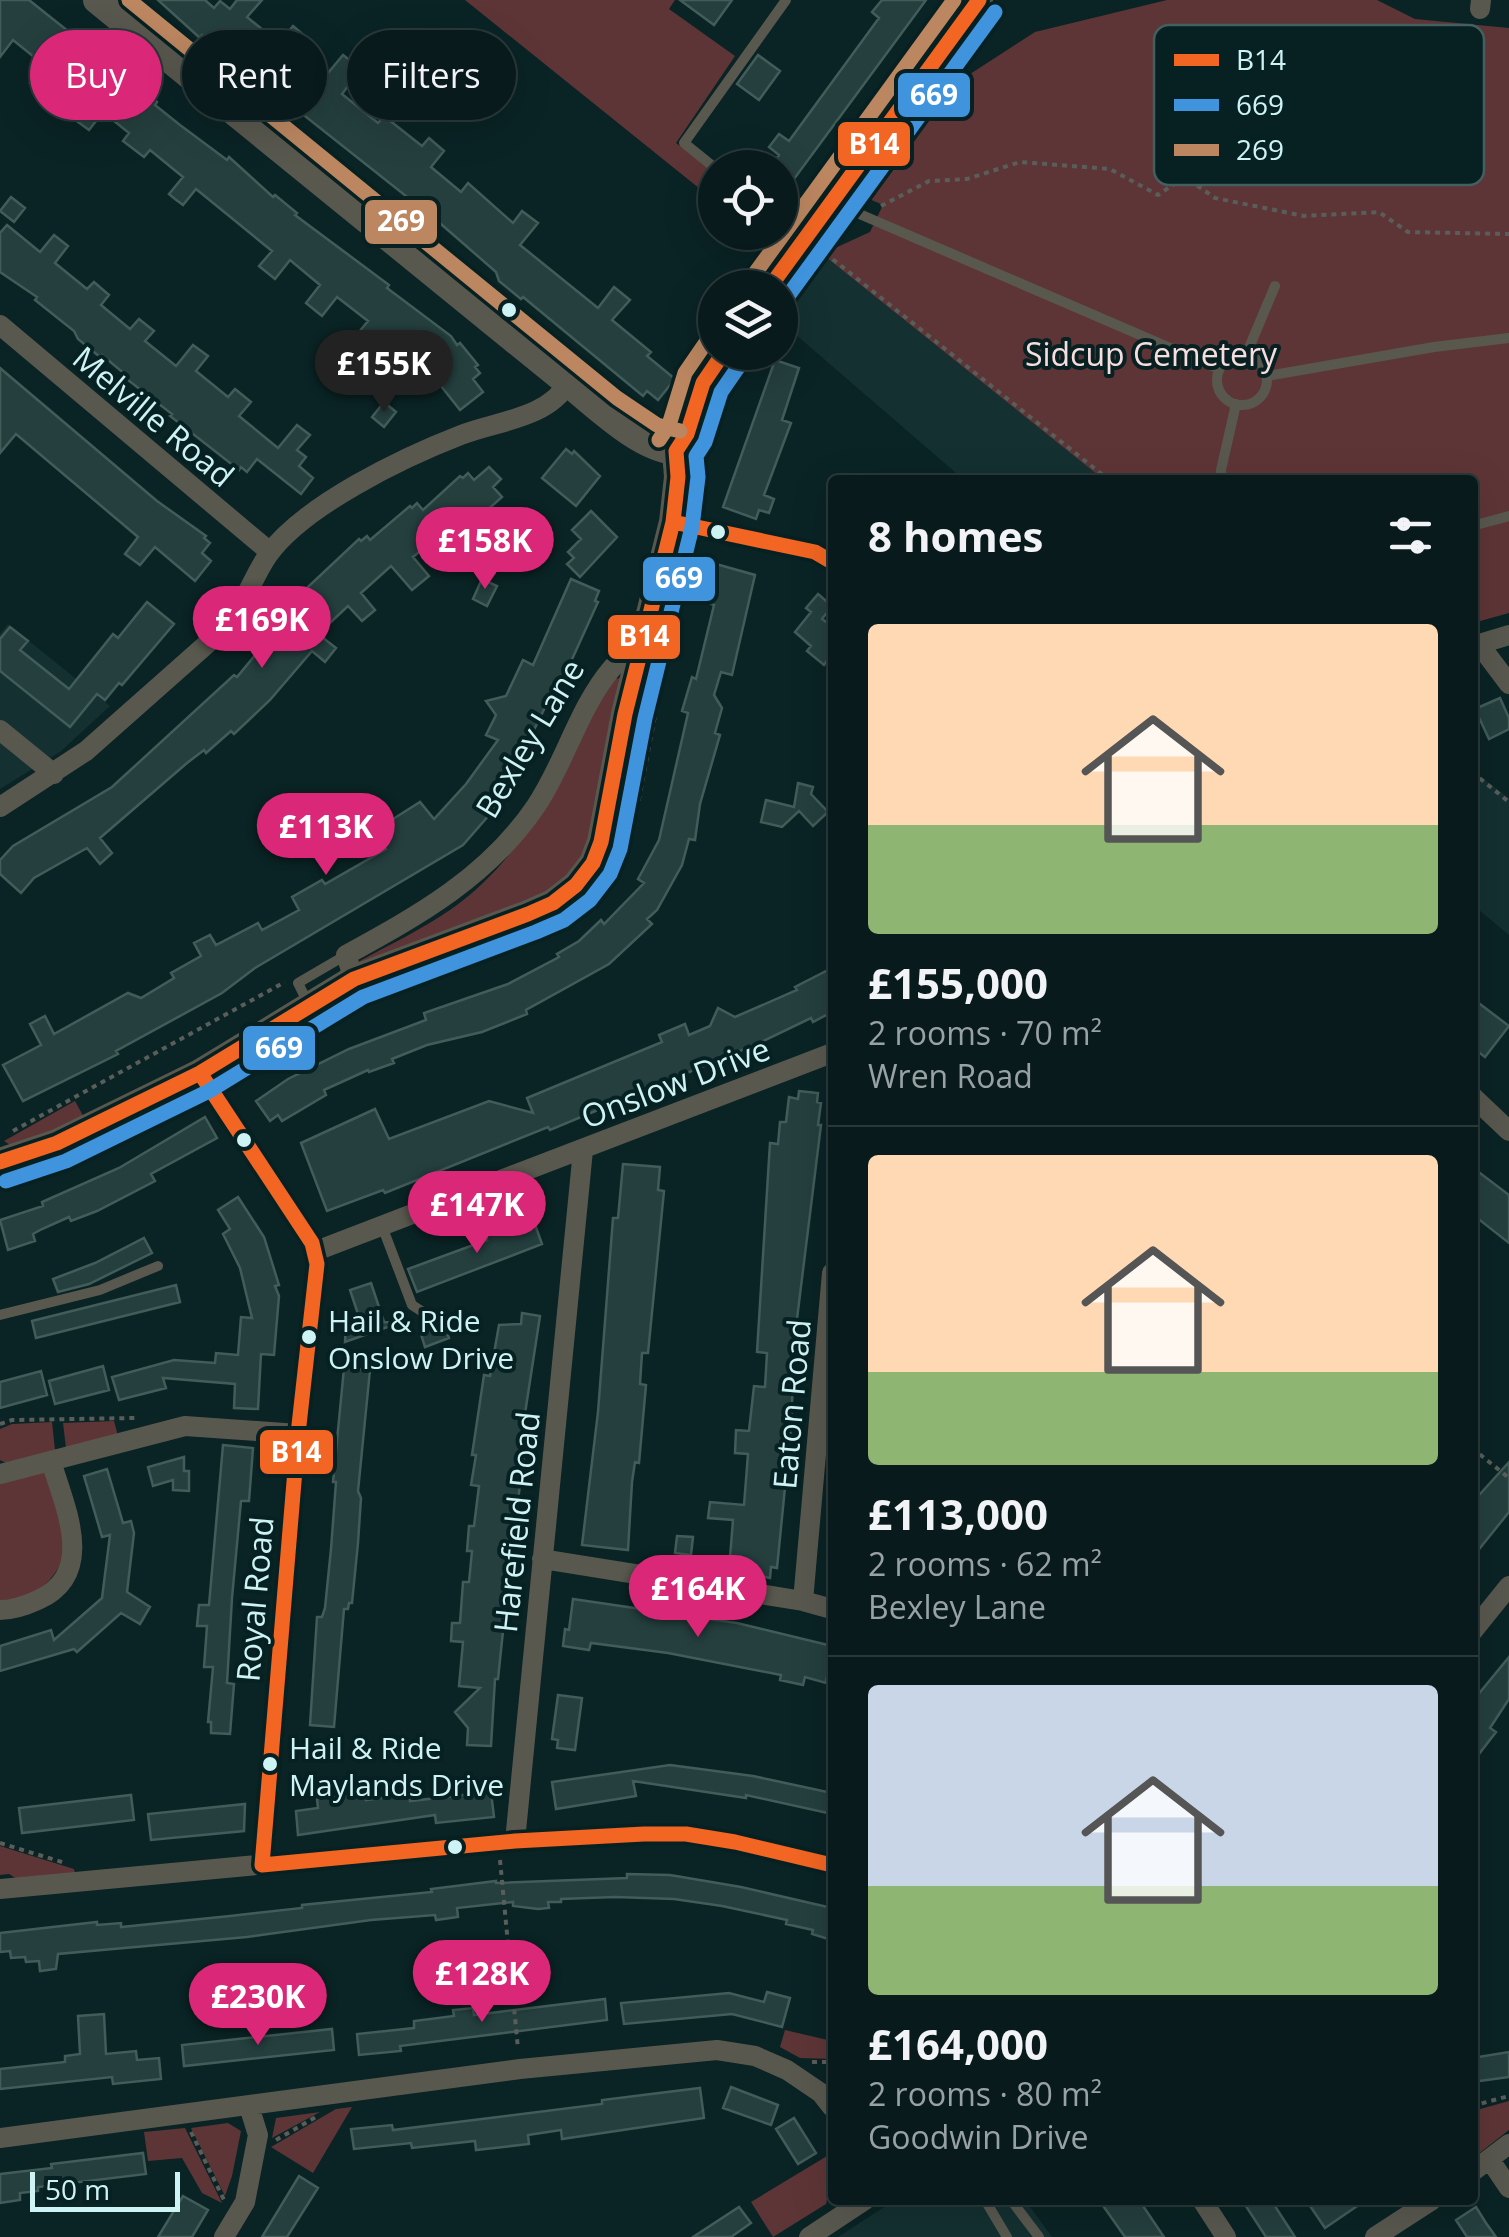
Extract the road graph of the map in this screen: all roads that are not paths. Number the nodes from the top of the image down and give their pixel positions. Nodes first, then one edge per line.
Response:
1 (97, 0) edge
2 (786, 0) edge
3 (979, 0) edge
4 (698, 154) edge
5 (832, 202) junction
6 (798, 239) edge
7 (802, 244) junction
8 (782, 270) edge
9 (1275, 286) dead end
10 (0, 325) edge
11 (1509, 338) edge
12 (1246, 355) junction
13 (1219, 368) junction
14 (712, 370) edge
15 (1266, 376) junction
16 (568, 384) junction
17 (1236, 404) junction
18 (676, 452) junction
19 (1221, 475) edge
20 (1509, 516) edge
21 (673, 522) junction
22 (1478, 524) edge
23 (270, 552) junction
24 (828, 560) edge
25 (1509, 635) edge
26 (642, 641) junction
27 (1478, 643) edge
28 (1478, 646) edge
29 (1509, 684) edge
30 (0, 730) edge
31 (54, 774) junction
32 (0, 807) edge
33 (350, 967) junction
34 (828, 1055) edge
35 (200, 1073) junction
36 (1478, 1106) edge
37 (1509, 1131) edge
38 (583, 1150) junction
39 (0, 1162) edge
40 (382, 1226) junction
41 (316, 1252) junction
42 (158, 1266) dead end
43 (0, 1315) edge
44 (429, 1316) dead end
45 (828, 1318) edge
46 (298, 1434) junction
47 (52, 1461) junction
48 (0, 1474) edge
49 (542, 1559) junction
50 (1509, 1586) edge
51 (803, 1600) junction
52 (828, 1608) edge
53 (0, 1610) edge
54 (1478, 1625) edge
55 (507, 1842) junction
56 (828, 1864) edge
57 (262, 1865) junction
58 (0, 1890) edge
59 (828, 2101) edge
60 (249, 2106) junction
61 (0, 2138) edge
62 (1509, 2144) edge
63 (1481, 2166) edge
64 (1509, 2188) edge
65 (857, 2205) edge
66 (988, 2205) edge
67 (1015, 2205) edge
68 (1205, 2205) edge
69 (1424, 2205) edge
70 (229, 2228) edge
71 (809, 2237) edge
72 (1007, 2237) edge
73 (1039, 2237) edge
74 (1226, 2237) edge
75 (1375, 2237) edge

1 - 16 street
2 - 4 lane
3 - 5 street
5 - 7 street
5 - 13 lane
6 - 7 lane
7 - 8 street
9 - 12 lane
10 - 23 street, Melville Road
11 - 15 lane
12 - 13 lane
12 - 15 lane
13 - 17 lane
14 - 18 street, Bexley Lane
15 - 17 lane
16 - 18 street
16 - 23 street
17 - 19 lane
18 - 21 street, Bexley Lane
20 - 22 lane
21 - 24 street
21 - 26 street, Bexley Lane
23 - 31 street
25 - 27 street
26 - 33 street, Bexley Lane
26 - 33 street, Bexley Lane
28 - 29 street
30 - 31 street
31 - 32 street
33 - 35 street, Bexley Lane
34 - 38 street, Onslow Drive
35 - 39 street, Bexley Lane
35 - 41 street
36 - 37 street
38 - 40 street, Onslow Drive
38 - 49 street, Harefield Road
40 - 41 street, Onslow Drive
40 - 44 lane
41 - 46 street, Royal Road
42 - 43 lane
45 - 51 street, Eaton Road
46 - 47 street
46 - 57 street, Royal Road
47 - 48 street
47 - 53 street
49 - 51 street
49 - 55 street, Harefield Road
50 - 54 street
51 - 52 street
55 - 56 street
55 - 57 street
57 - 58 street
59 - 60 street
60 - 61 street
60 - 70 street
62 - 63 street
63 - 64 street
65 - 71 street
66 - 72 lane
67 - 73 lane
68 - 74 street
69 - 75 street

